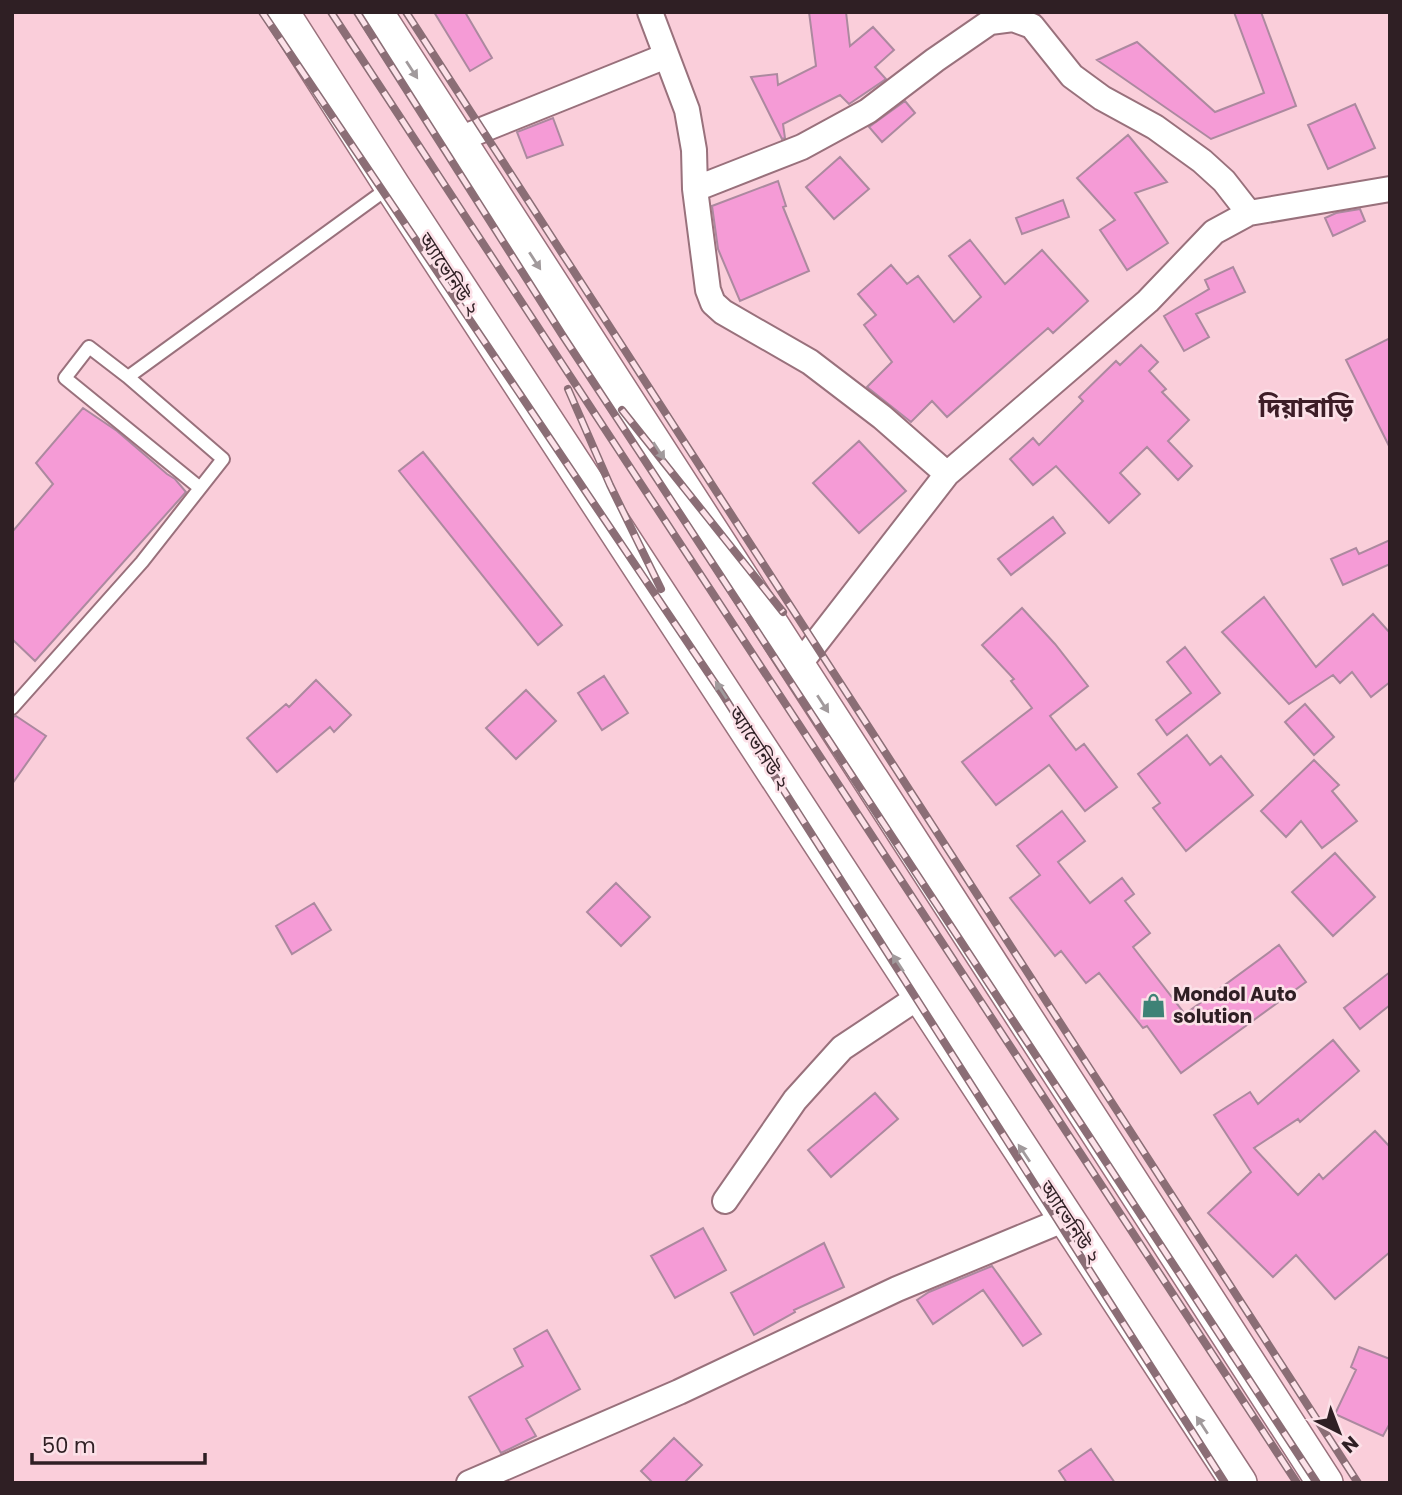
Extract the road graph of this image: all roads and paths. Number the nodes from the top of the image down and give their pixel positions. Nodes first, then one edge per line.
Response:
1 (281, 12) edge
2 (374, 12) edge
3 (650, 12) edge
4 (666, 56) junction
5 (457, 140) junction
6 (392, 186) junction
7 (695, 189) junction
8 (1390, 189) edge
9 (1250, 213) junction
10 (128, 377) junction
11 (947, 474) junction
12 (200, 488) junction
13 (798, 666) junction
14 (12, 708) edge
15 (920, 996) junction
16 (724, 1201) dead end
17 (1068, 1219) junction
18 (470, 1483) edge
19 (1239, 1483) edge
20 (1325, 1483) edge

1 - 6 main road, অ্যাভেনিউ ২
2 -> 5 main road
3 - 4 street
4 - 5 street
4 - 7 street
5 -> 13 main road
6 - 10 lane
15 -> 6 main road, অ্যাভেনিউ ২
7 - 9 street
7 - 11 street
8 - 9 street
9 - 11 street
10 - 12 lane
10 - 12 lane
11 - 13 street
12 - 14 lane
13 -> 20 main road
15 - 16 street
17 -> 15 main road, অ্যাভেনিউ ২
17 - 18 street
19 -> 17 main road, অ্যাভেনিউ ২

